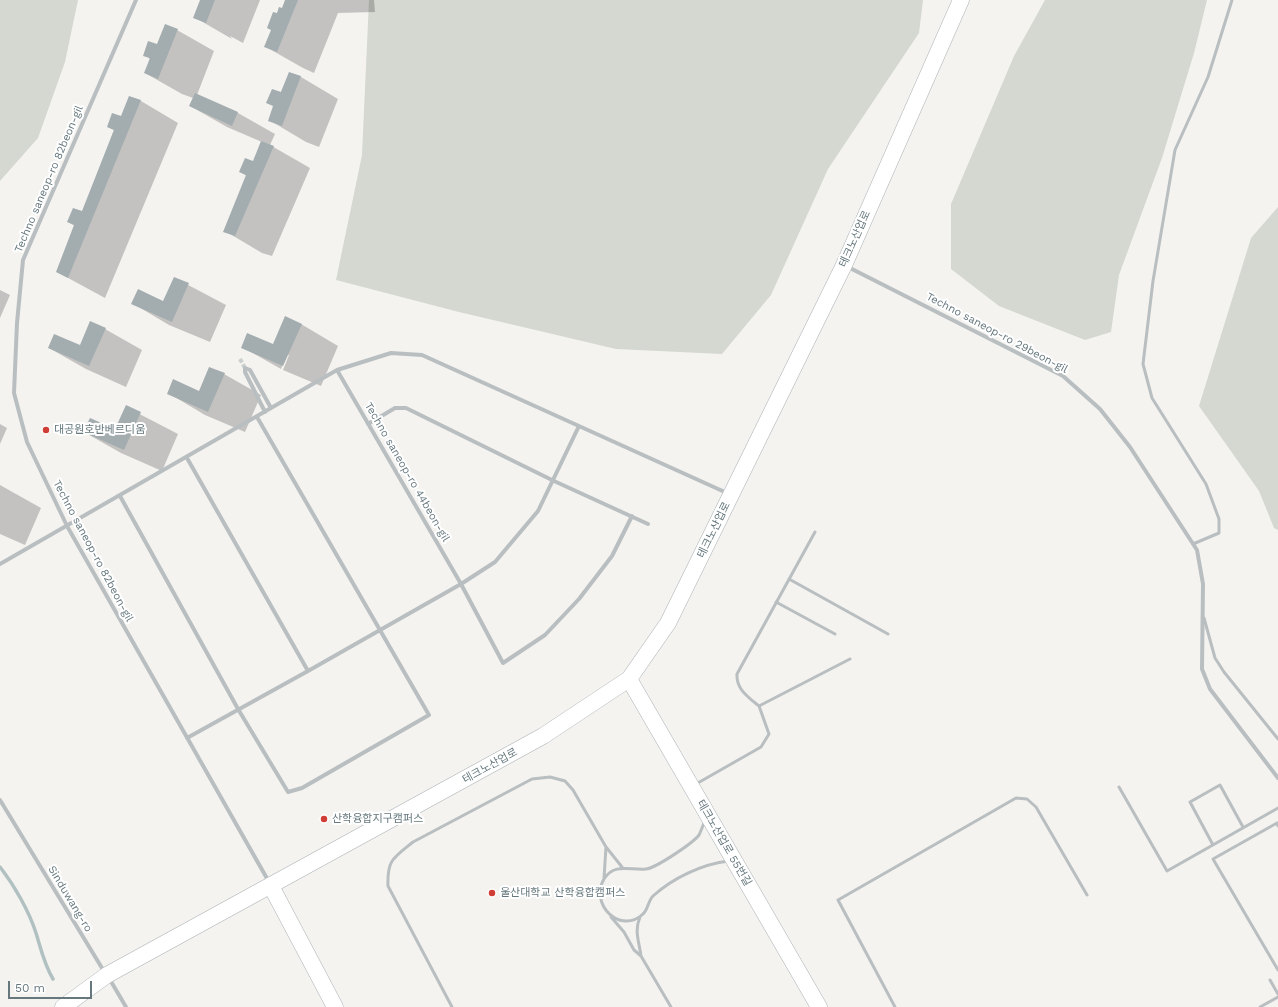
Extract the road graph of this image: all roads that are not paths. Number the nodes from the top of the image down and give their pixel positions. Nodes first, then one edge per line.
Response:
1 (136, 0) edge
2 (961, 0) edge
3 (1232, 0) edge
4 (844, 265) junction
5 (337, 370) junction
6 (271, 408) junction
7 (265, 412) junction
8 (257, 417) junction
9 (368, 424) junction
10 (580, 426) junction
11 (187, 458) junction
12 (554, 482) junction
13 (731, 495) junction
14 (120, 496) junction
15 (632, 516) junction
16 (648, 524) dead end
17 (67, 526) junction
18 (815, 532) dead end
19 (1193, 544) junction
20 (0, 564) edge
21 (789, 579) junction
22 (461, 584) junction
23 (776, 602) junction
24 (1203, 614) junction
25 (378, 630) junction
26 (836, 634) dead end
27 (888, 634) dead end
28 (850, 659) dead end
29 (308, 671) junction
30 (629, 679) junction
31 (759, 706) junction
32 (238, 709) junction
33 (187, 738) junction
34 (1278, 739) edge
35 (1278, 778) edge
36 (691, 787) junction
37 (1119, 787) dead end
38 (0, 800) edge
39 (1278, 808) edge
40 (708, 814) junction
41 (1278, 826) edge
42 (1243, 827) junction
43 (1213, 845) junction
44 (606, 847) junction
45 (734, 860) junction
46 (622, 867) junction
47 (604, 878) junction
48 (271, 886) junction
49 (1087, 895) dead end
50 (610, 915) junction
51 (640, 916) junction
52 (641, 956) junction
53 (1278, 970) edge
54 (107, 975) junction
55 (1270, 980) dead end
56 (1278, 997) edge
57 (63, 1007) edge
58 (126, 1007) edge
59 (335, 1007) edge
60 (452, 1007) edge
61 (671, 1007) edge
62 (819, 1007) edge
63 (895, 1007) edge
64 (1260, 1007) edge

1 - 17 street, Techno saneop-ro 82beon-gil
2 - 4 main road, 테크노산업로
3 - 19 lane
4 - 13 main road, 테크노산업로
4 - 19 street, Techno saneop-ro 29beon-gil
5 - 6 street
5 - 9 street, Techno saneop-ro 44beon-gil
5 - 10 street
6 - 7 street
6 - 7 street
7 - 8 street
8 - 11 street
8 - 25 street
9 - 12 street
9 - 22 street, Techno saneop-ro 44beon-gil
10 - 12 street
10 - 13 street
11 - 14 street
11 - 29 street
12 - 15 street
12 - 22 street
13 - 30 main road, 테크노산업로
14 - 17 street
14 - 32 street
15 - 16 street
15 - 22 street, Techno saneop-ro 44beon-gil
17 - 20 street
17 - 33 street, Techno saneop-ro 82beon-gil
18 - 21 lane
19 - 24 street, Techno saneop-ro 29beon-gil
21 - 23 lane
21 - 27 lane
22 - 25 street
23 - 26 lane
23 - 31 lane
24 - 34 lane
24 - 35 street, Techno saneop-ro 29beon-gil
25 - 29 street
25 - 32 street
28 - 31 lane
29 - 32 street
30 - 36 main road, 테크노산업로 55번길
30 - 48 main road, 테크노산업로
31 - 36 lane
32 - 33 street
33 - 48 street, Techno saneop-ro 82beon-gil
36 - 40 main road, 테크노산업로 55번길
37 - 43 lane
38 - 54 street, Sinduwang-ro
39 - 42 lane
40 - 45 main road, 테크노산업로 55번길
40 - 46 lane
41 - 53 lane
42 - 43 lane
42 - 43 lane
44 - 46 lane
44 - 47 lane
44 - 60 lane
45 - 51 lane
45 - 62 main road, 테크노산업로 55번길
46 - 47 lane
47 - 50 lane
48 - 54 main road, 테크노산업로
48 - 59 main road
49 - 63 lane
50 - 51 lane
50 - 52 lane
51 - 52 lane
52 - 61 lane
54 - 57 main road, 테크노산업로
54 - 58 street, Sinduwang-ro
55 - 56 lane
56 - 64 lane

